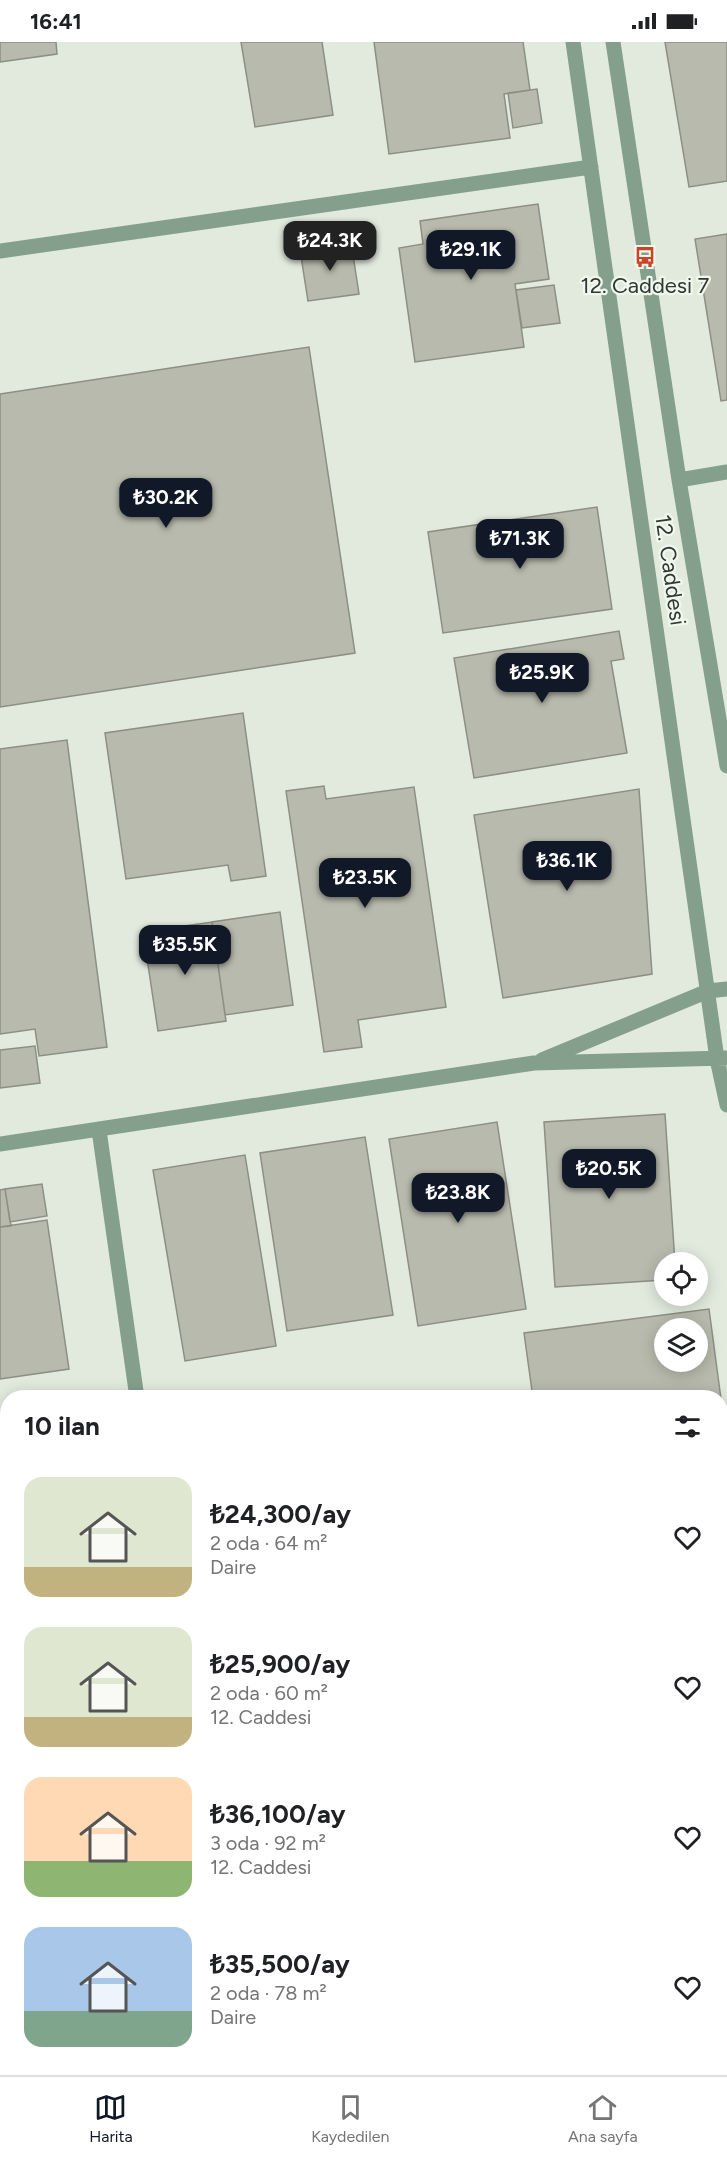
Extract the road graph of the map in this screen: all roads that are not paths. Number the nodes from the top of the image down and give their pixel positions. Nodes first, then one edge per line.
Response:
1 (573, 42) edge
2 (613, 42) edge
3 (591, 167) junction
4 (0, 251) edge
5 (727, 472) edge
6 (679, 480) junction
7 (727, 766) edge
8 (727, 988) edge
9 (708, 991) junction
10 (722, 1059) edge
11 (534, 1063) junction
12 (727, 1105) edge
13 (99, 1130) junction
14 (0, 1144) edge
15 (137, 1390) edge

1 - 3 street, 12. Caddesi
2 - 6 street, 12. Caddesi
3 - 4 street
3 - 9 street, 12. Caddesi
5 - 6 street
6 - 7 street, 12. Caddesi
8 - 9 street
9 - 10 street, 12. Caddesi
9 - 11 street
10 - 11 street
10 - 12 street, 12. Caddesi
11 - 13 street
13 - 14 street
13 - 15 street

